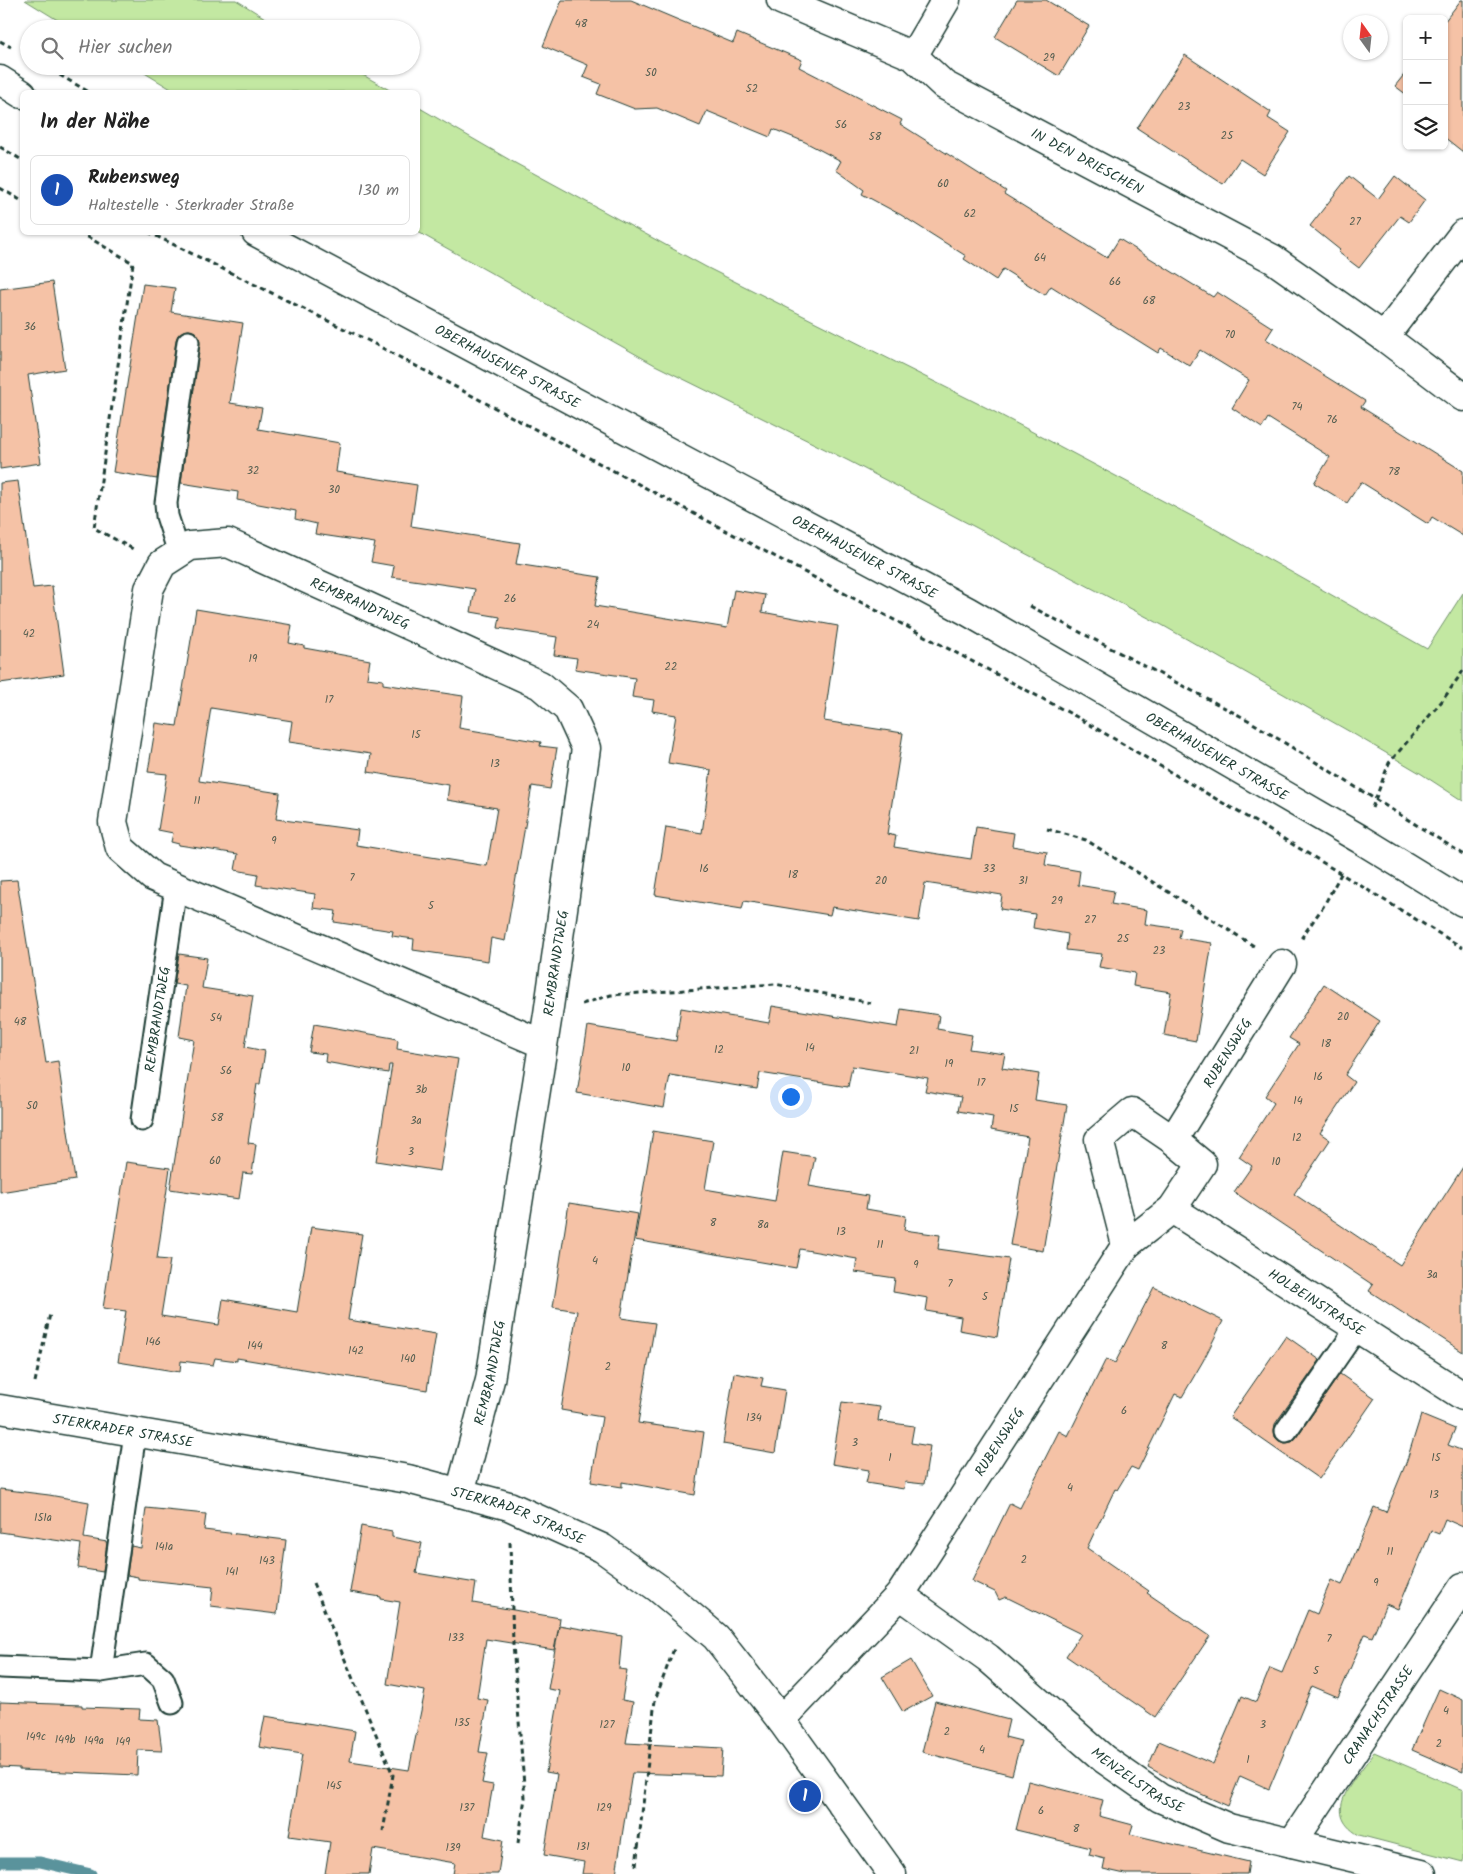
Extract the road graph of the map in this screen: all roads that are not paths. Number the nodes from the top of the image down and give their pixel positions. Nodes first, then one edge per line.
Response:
1 (781, 0) edge
2 (946, 0) edge
3 (913, 56) junction
4 (0, 80) edge
5 (20, 93) edge
6 (1463, 234) edge
7 (262, 235) edge
8 (1384, 337) junction
9 (188, 342) dead end
10 (1463, 397) edge
11 (170, 558) junction
12 (176, 887) junction
13 (1463, 902) edge
14 (1282, 964) road end
15 (543, 1044) junction
16 (142, 1120) dead end
17 (1173, 1140) junction
18 (1172, 1209) junction
19 (1126, 1245) junction
20 (1358, 1328) junction
21 (1463, 1396) edge
22 (0, 1409) edge
23 (1286, 1431) dead end
24 (135, 1432) junction
25 (460, 1493) junction
26 (1463, 1587) edge
27 (900, 1595) junction
28 (0, 1667) edge
29 (101, 1671) junction
30 (172, 1703) dead end
31 (781, 1720) junction
32 (1292, 1843) junction
33 (892, 1874) edge
34 (1422, 1874) edge

1 - 3 street, IN DEN DRIESCHEN
2 - 3 street
3 - 8 street, IN DEN DRIESCHEN
4 - 5 street
6 - 8 street
7 - 13 street, OBERHAUSENER STRASSE
8 - 10 street, IN DEN DRIESCHEN
9 - 11 lane
11 - 12 street
11 - 15 street, REMBRANDTWEG
12 - 15 street
12 - 16 lane, REMBRANDTWEG
14 - 17 street, RUBENSWEG
15 - 25 street, REMBRANDTWEG
17 - 18 street, RUBENSWEG
17 - 19 street, RUBENSWEG
18 - 19 street, RUBENSWEG
18 - 20 street, HOLBEINSTRASSE
19 - 27 street, RUBENSWEG
20 - 21 street, HOLBEINSTRASSE
20 - 23 lane
22 - 24 street, STERKRADER STRASSE
24 - 25 street, STERKRADER STRASSE
24 - 29 lane
25 - 31 street, STERKRADER STRASSE
26 - 32 street, CRANACHSTRASSE
27 - 31 street, RUBENSWEG
27 - 32 street, MENZELSTRASSE
28 - 29 lane
29 - 30 lane
31 - 33 street, STERKRADER STRASSE
32 - 34 street, MENZELSTRASSE

